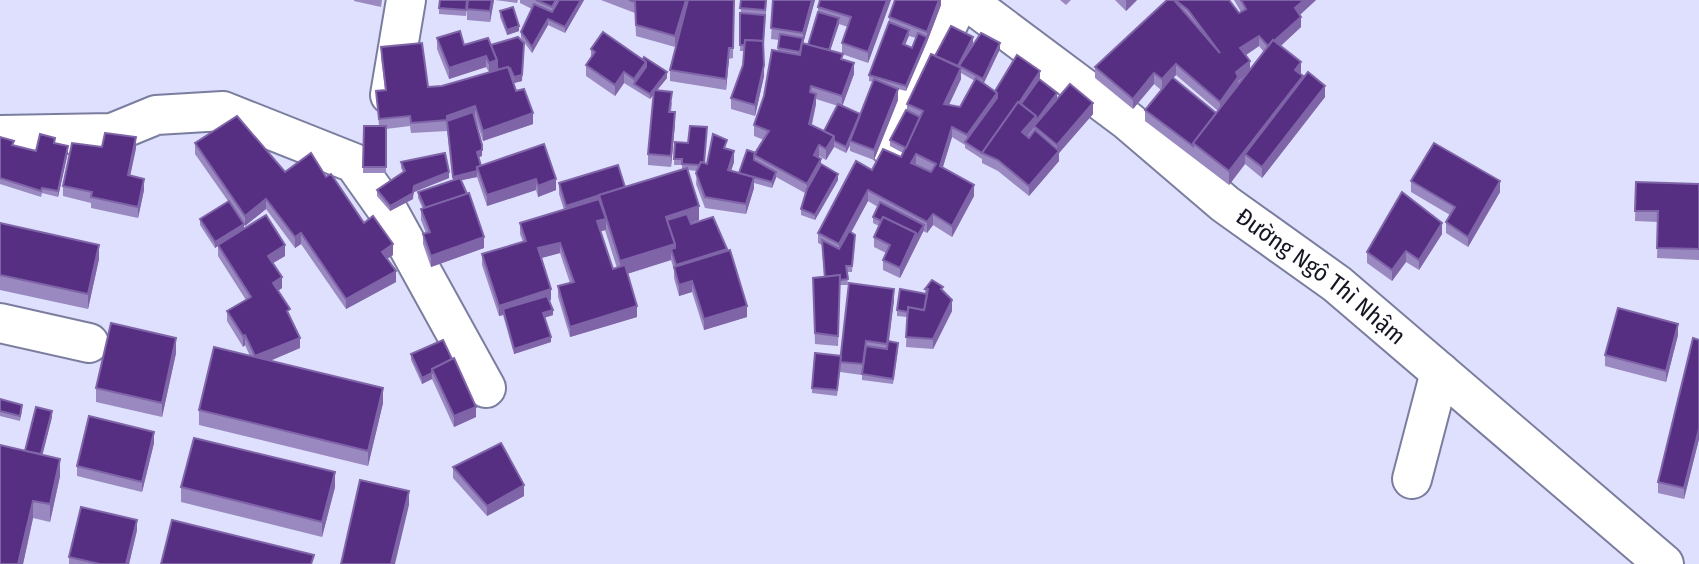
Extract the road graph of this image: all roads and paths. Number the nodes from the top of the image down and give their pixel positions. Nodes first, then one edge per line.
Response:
1 (406, 0) edge
2 (960, 0) edge
3 (966, 0) edge
4 (1108, 55) edge
5 (1078, 83) junction
6 (0, 135) edge
7 (373, 144) junction
8 (888, 145) edge
9 (0, 323) edge
10 (89, 343) dead end
11 (1440, 372) junction
12 (486, 388) dead end
13 (1412, 479) dead end
14 (1664, 564) edge

1 - 7 street
2 - 8 street
3 - 5 street, Đường Ngô Thì Nhậm
4 - 5 street
5 - 11 street, Đường Ngô Thì Nhậm
6 - 7 street
7 - 12 street
9 - 10 street
11 - 13 street
11 - 14 street, Đường Ngô Thì Nhậm

